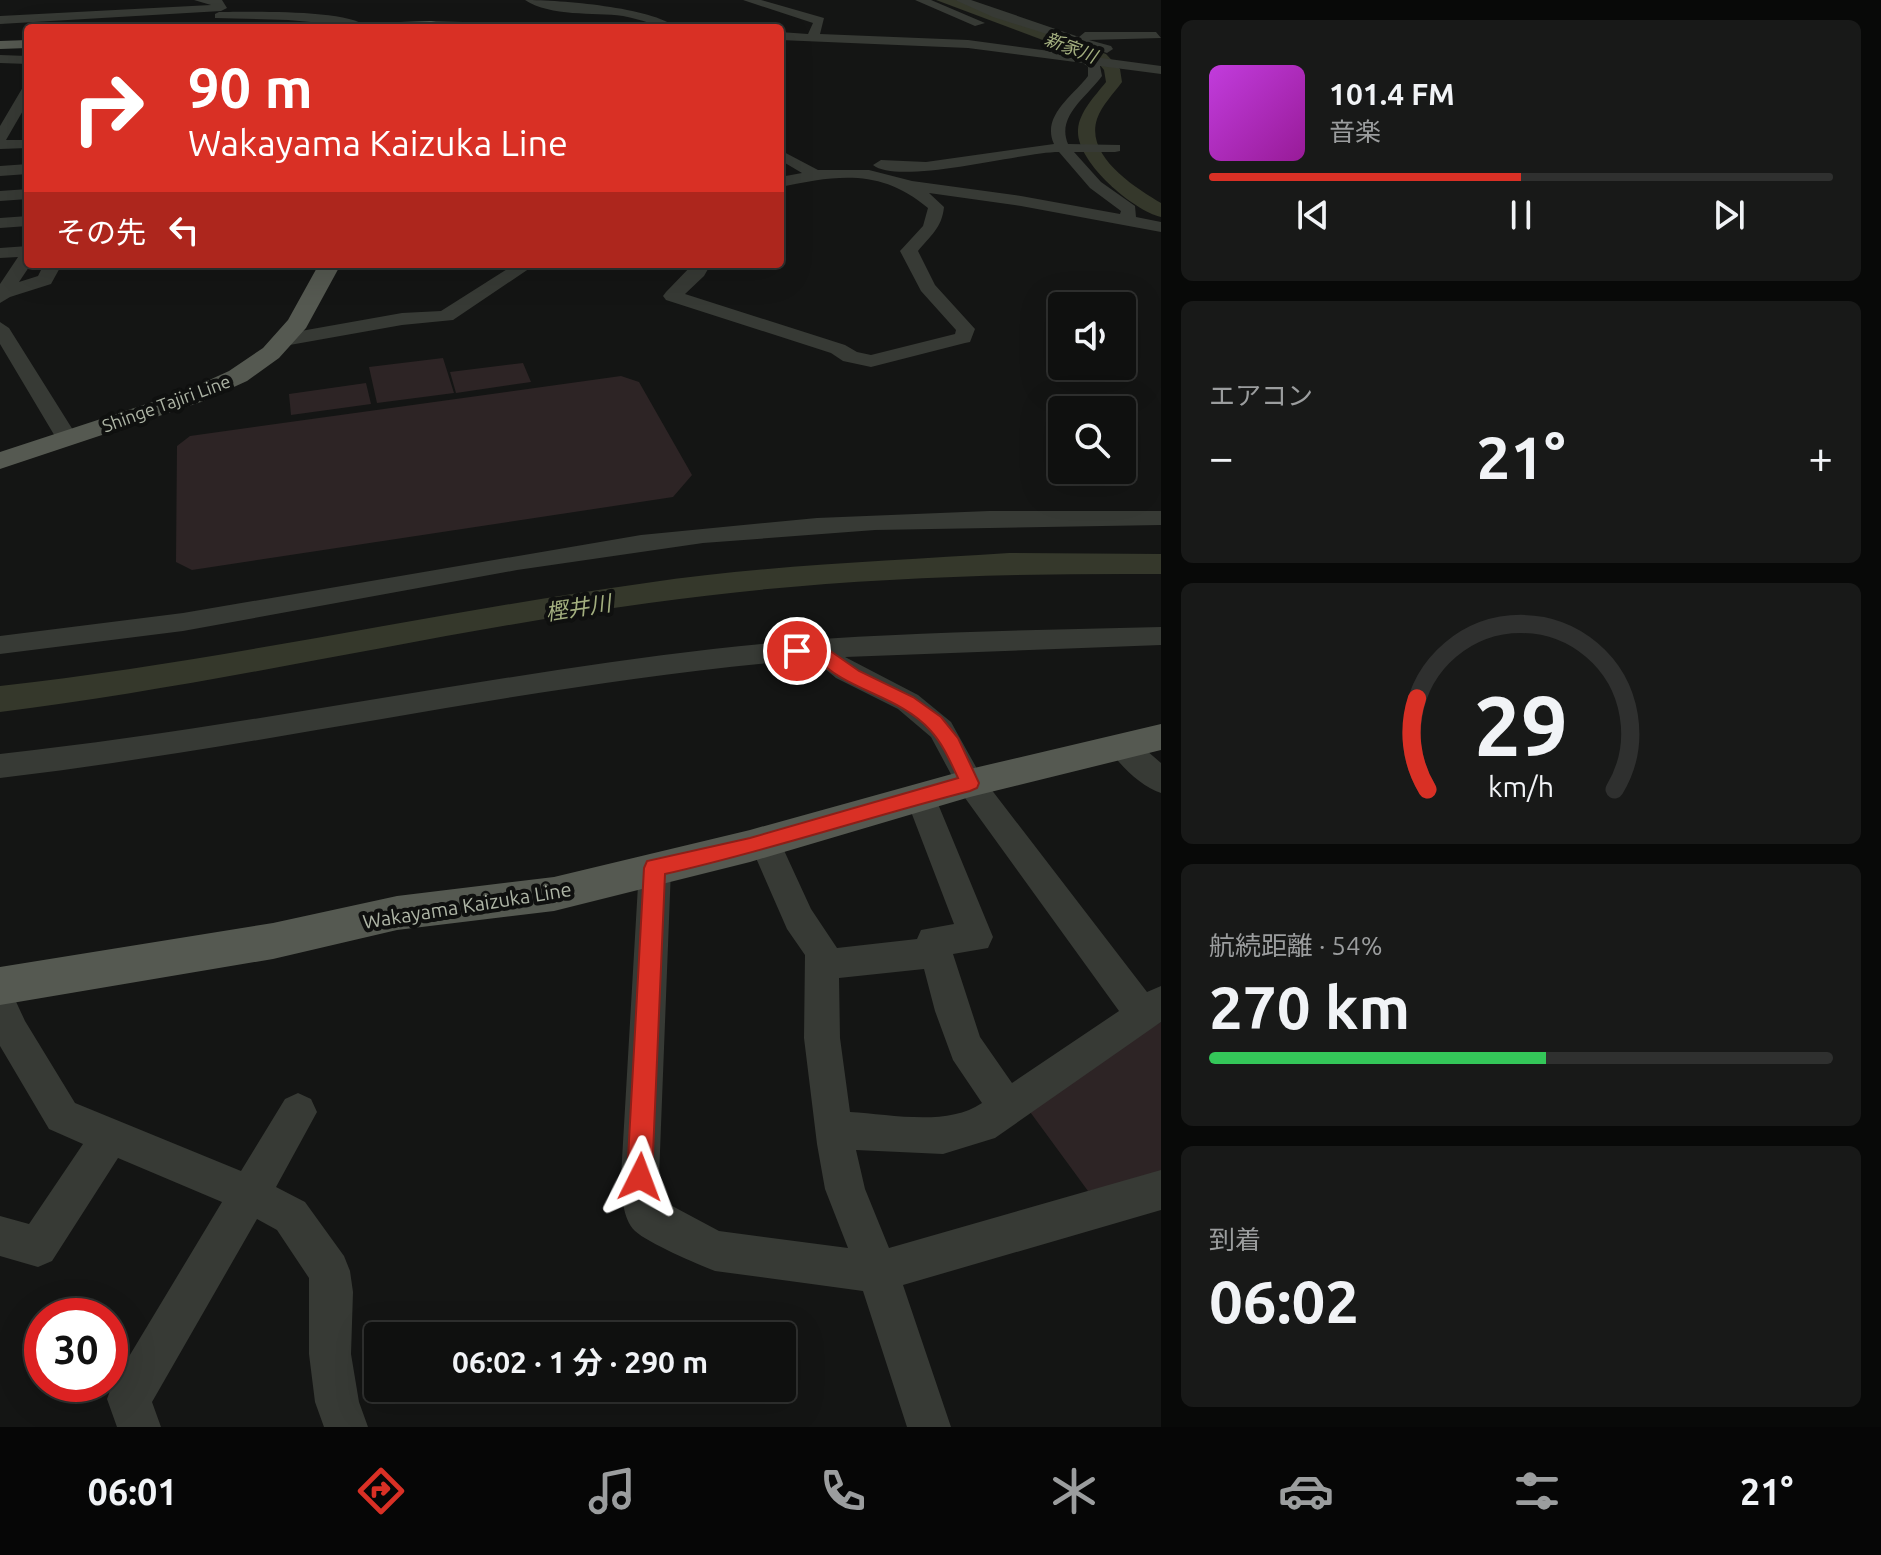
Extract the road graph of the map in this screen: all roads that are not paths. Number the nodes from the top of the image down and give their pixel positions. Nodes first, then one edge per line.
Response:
1 (162, 0) edge
2 (200, 0) edge
3 (277, 0) edge
4 (632, 0) edge
5 (749, 0) edge
6 (921, 0) edge
7 (961, 0) edge
8 (111, 1) edge
9 (536, 1) edge
10 (590, 4) edge
11 (1004, 5) dead end
12 (0, 7) edge
13 (613, 10) junction
14 (104, 15) junction
15 (264, 15) junction
16 (219, 16) dead end
17 (0, 20) edge
18 (433, 22) edge
19 (100, 24) edge
20 (356, 24) edge
21 (404, 24) edge
22 (460, 24) edge
23 (517, 24) edge
24 (665, 24) edge
25 (999, 30) dead end
26 (1013, 35) dead end
27 (784, 36) edge
28 (1159, 36) edge
29 (812, 37) junction
30 (7, 43) edge
31 (24, 57) edge
32 (1080, 59) junction
33 (1139, 67) junction
34 (1161, 70) edge
35 (23, 105) edge
36 (0, 106) edge
37 (0, 138) edge
38 (24, 144) edge
39 (0, 145) edge
40 (1061, 147) junction
41 (1115, 148) dead end
42 (784, 156) edge
43 (856, 162) dead end
44 (24, 169) edge
45 (0, 171) edge
46 (815, 174) junction
47 (784, 181) edge
48 (911, 186) junction
49 (24, 194) edge
50 (0, 196) edge
51 (1127, 220) junction
52 (24, 221) edge
53 (0, 223) edge
54 (1161, 227) edge
55 (0, 253) edge
56 (24, 253) edge
57 (24, 259) edge
58 (51, 268) edge
59 (328, 268) edge
60 (521, 268) edge
61 (700, 268) edge
62 (3, 290) edge
63 (3, 337) edge
64 (284, 340) junction
65 (67, 438) junction
66 (0, 461) edge
67 (1161, 518) edge
68 (1161, 636) edge
69 (0, 645) edge
70 (819, 649) junction
71 (1161, 737) edge
72 (1122, 746) junction
73 (0, 766) edge
74 (1161, 781) edge
75 (970, 783) junction
76 (920, 796) junction
77 (765, 842) junction
78 (655, 868) junction
79 (936, 952) junction
80 (822, 965) junction
81 (0, 986) edge
82 (0, 1005) edge
83 (1155, 1008) edge
84 (1006, 1107) junction
85 (298, 1112) dead end
86 (834, 1130) junction
87 (110, 1136) junction
88 (1161, 1190) edge
89 (249, 1194) junction
90 (0, 1236) edge
91 (878, 1272) junction
92 (139, 1427) edge
93 (346, 1427) edge
94 (929, 1427) edge

1 - 8 street
2 - 14 street
3 - 15 street
4 - 13 street
5 - 29 street
6 - 25 street
7 - 33 street
8 - 12 street
8 - 14 street
9 - 10 street
9 - 23 street
10 - 13 street
11 - 28 street
13 - 24 street
14 - 17 street
14 - 19 street
15 - 16 street
15 - 20 street
18 - 21 main road
18 - 22 street
26 - 32 street
27 - 29 street
29 - 32 street
30 - 31 street
32 - 33 street
32 - 40 street
33 - 34 street
35 - 36 street
35 - 37 street
38 - 39 street
40 - 41 street
40 - 43 street
40 - 51 street
42 - 46 street
44 - 45 street
46 - 47 street
46 - 48 street
48 - 51 street
48 - 61 street
49 - 50 street
51 - 54 street
52 - 53 street
55 - 56 street
57 - 62 street
58 - 62 street
59 - 64 main road, Shinge Tajiri Line
60 - 64 street
63 - 65 street
64 - 65 main road, Shinge Tajiri Line
65 - 66 main road, Shinge Tajiri Line
67 - 69 street
68 - 70 street
70 - 73 street
70 - 75 street
71 - 72 main road, Wakayama Kaizuka Line
72 - 74 street
72 - 75 main road, Wakayama Kaizuka Line
75 - 76 main road, Wakayama Kaizuka Line
75 - 83 street
76 - 77 main road, Wakayama Kaizuka Line
76 - 79 street
77 - 78 main road, Wakayama Kaizuka Line
77 - 80 street
78 - 81 main road, Wakayama Kaizuka Line
78 - 91 street
79 - 80 street
79 - 84 street
80 - 86 street
82 - 87 street
83 - 84 street
84 - 86 street
85 - 89 street
86 - 91 street
87 - 89 street
87 - 90 street
88 - 91 street
89 - 92 street
89 - 93 street
91 - 94 street

